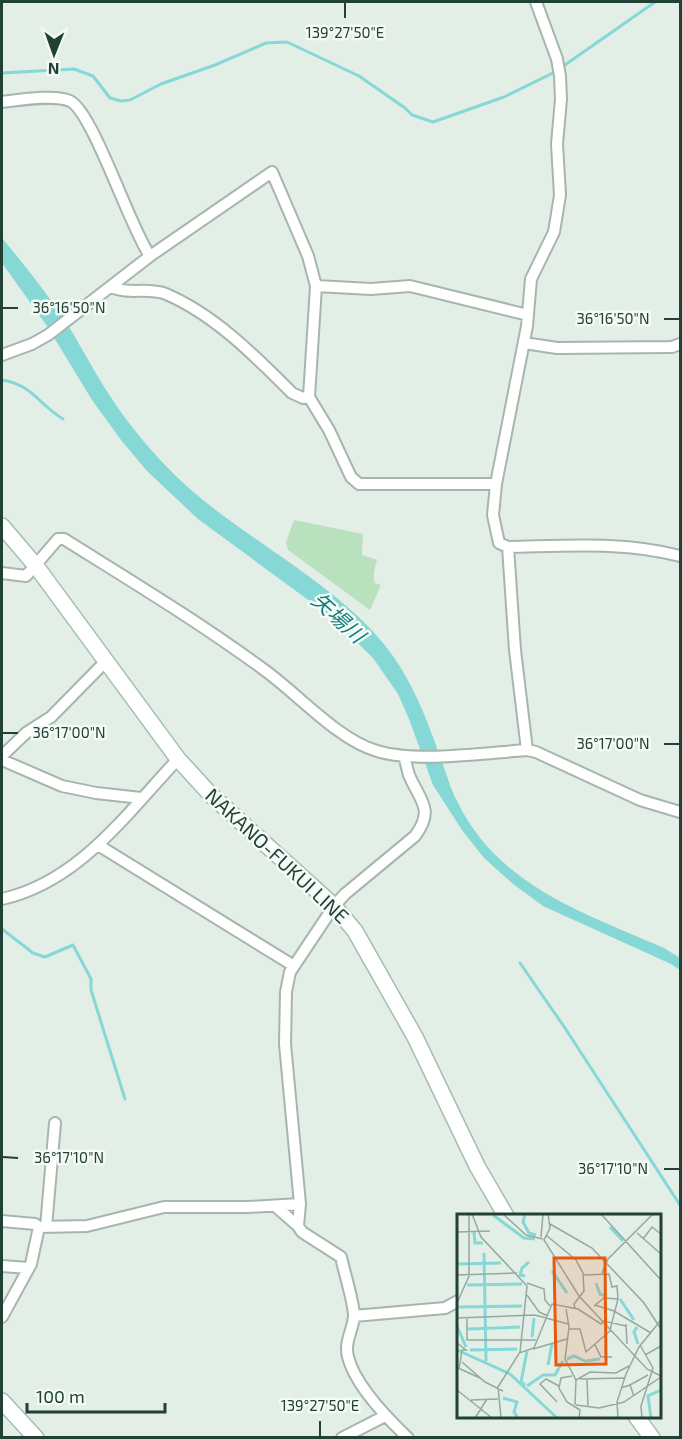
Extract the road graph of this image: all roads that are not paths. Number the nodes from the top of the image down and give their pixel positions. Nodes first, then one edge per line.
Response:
1 (536, 2) edge
2 (2, 102) edge
3 (150, 256) junction
4 (316, 286) junction
5 (111, 287) junction
6 (528, 315) junction
7 (524, 343) junction
8 (681, 344) edge
9 (2, 355) edge
10 (309, 397) junction
11 (496, 484) junction
12 (2, 526) edge
13 (508, 547) junction
14 (681, 556) edge
15 (36, 566) junction
16 (2, 573) edge
17 (106, 661) junction
18 (527, 750) junction
19 (404, 756) junction
20 (2, 758) edge
21 (178, 759) junction
22 (141, 798) junction
23 (681, 813) edge
24 (98, 845) junction
25 (2, 899) edge
26 (334, 906) junction
27 (294, 966) junction
28 (55, 1123) dead end
29 (300, 1204) junction
30 (275, 1206) junction
31 (505, 1214) edge
32 (2, 1221) edge
33 (298, 1226) junction
34 (43, 1227) junction
35 (2, 1266) edge
36 (28, 1268) junction
37 (457, 1302) edge
38 (354, 1316) junction
39 (2, 1317) edge
40 (2, 1401) edge
41 (385, 1416) junction
42 (638, 1418) edge
43 (36, 1437) edge
44 (342, 1437) edge
45 (408, 1437) edge
46 (652, 1437) edge

1 - 6 street
2 - 3 street
3 - 4 street
3 - 5 street
4 - 6 street
4 - 10 street
5 - 9 street
5 - 10 street
6 - 7 street
7 - 8 street
7 - 11 street
10 - 11 street
11 - 13 street
12 - 15 main road, NAKANO-FUKUI LINE
13 - 14 street
13 - 18 street
15 - 16 street
15 - 17 main road, NAKANO-FUKUI LINE
15 - 19 street
17 - 20 street
17 - 21 main road, NAKANO-FUKUI LINE
18 - 19 street
18 - 23 street
19 - 26 street
20 - 22 street
21 - 22 street
21 - 26 main road, NAKANO-FUKUI LINE
22 - 24 street
24 - 25 street
24 - 27 street
26 - 27 street
26 - 31 main road, NAKANO-FUKUI LINE
27 - 29 street
28 - 34 street
29 - 30 street
29 - 33 street
30 - 33 street
30 - 34 street
32 - 34 street
33 - 38 street
34 - 36 street
35 - 36 street
36 - 39 street
37 - 38 street
38 - 41 street
40 - 43 main road
41 - 44 street
41 - 45 street
42 - 46 main road

